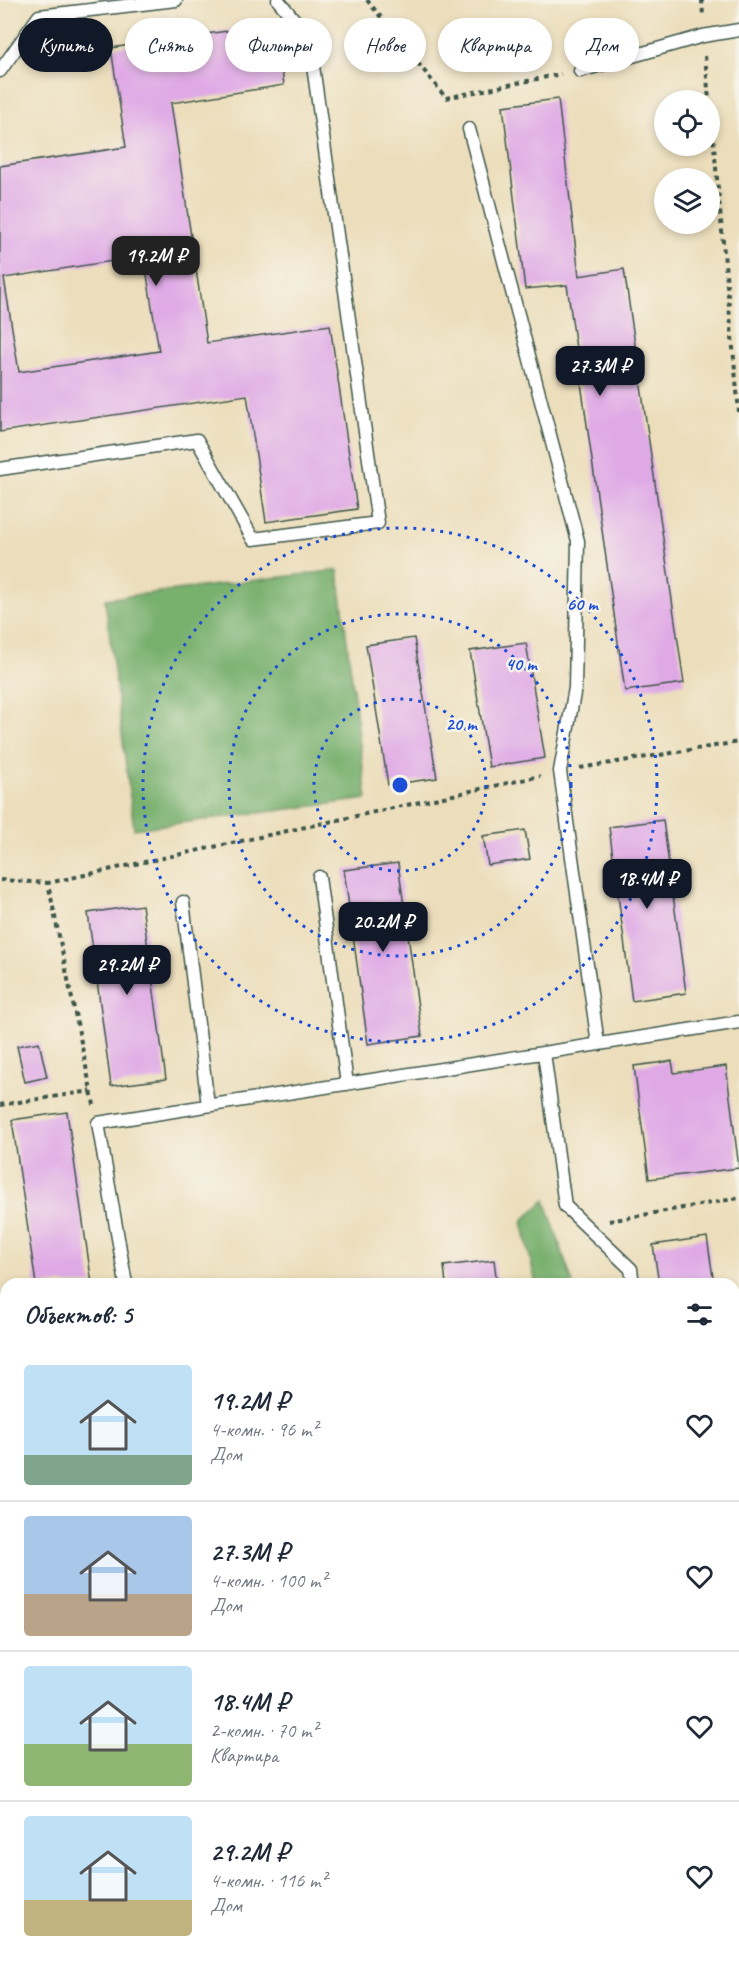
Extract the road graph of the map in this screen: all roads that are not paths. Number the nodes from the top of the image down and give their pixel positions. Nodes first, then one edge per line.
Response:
1 (176, 0) edge
2 (278, 0) edge
3 (83, 6) edge
4 (739, 30) edge
5 (639, 54) edge
6 (0, 71) edge
7 (469, 129) dead end
8 (0, 469) edge
9 (320, 877) dead end
10 (183, 903) dead end
11 (739, 1022) edge
12 (598, 1044) junction
13 (544, 1053) junction
14 (347, 1084) junction
15 (208, 1105) junction
16 (125, 1278) edge
17 (632, 1278) edge

1 - 3 lane
2 - 8 lane
3 - 6 lane
4 - 5 lane
7 - 12 lane
9 - 14 lane
10 - 15 lane
11 - 12 lane
12 - 13 lane
13 - 14 lane
13 - 17 lane
14 - 15 lane
15 - 16 lane

